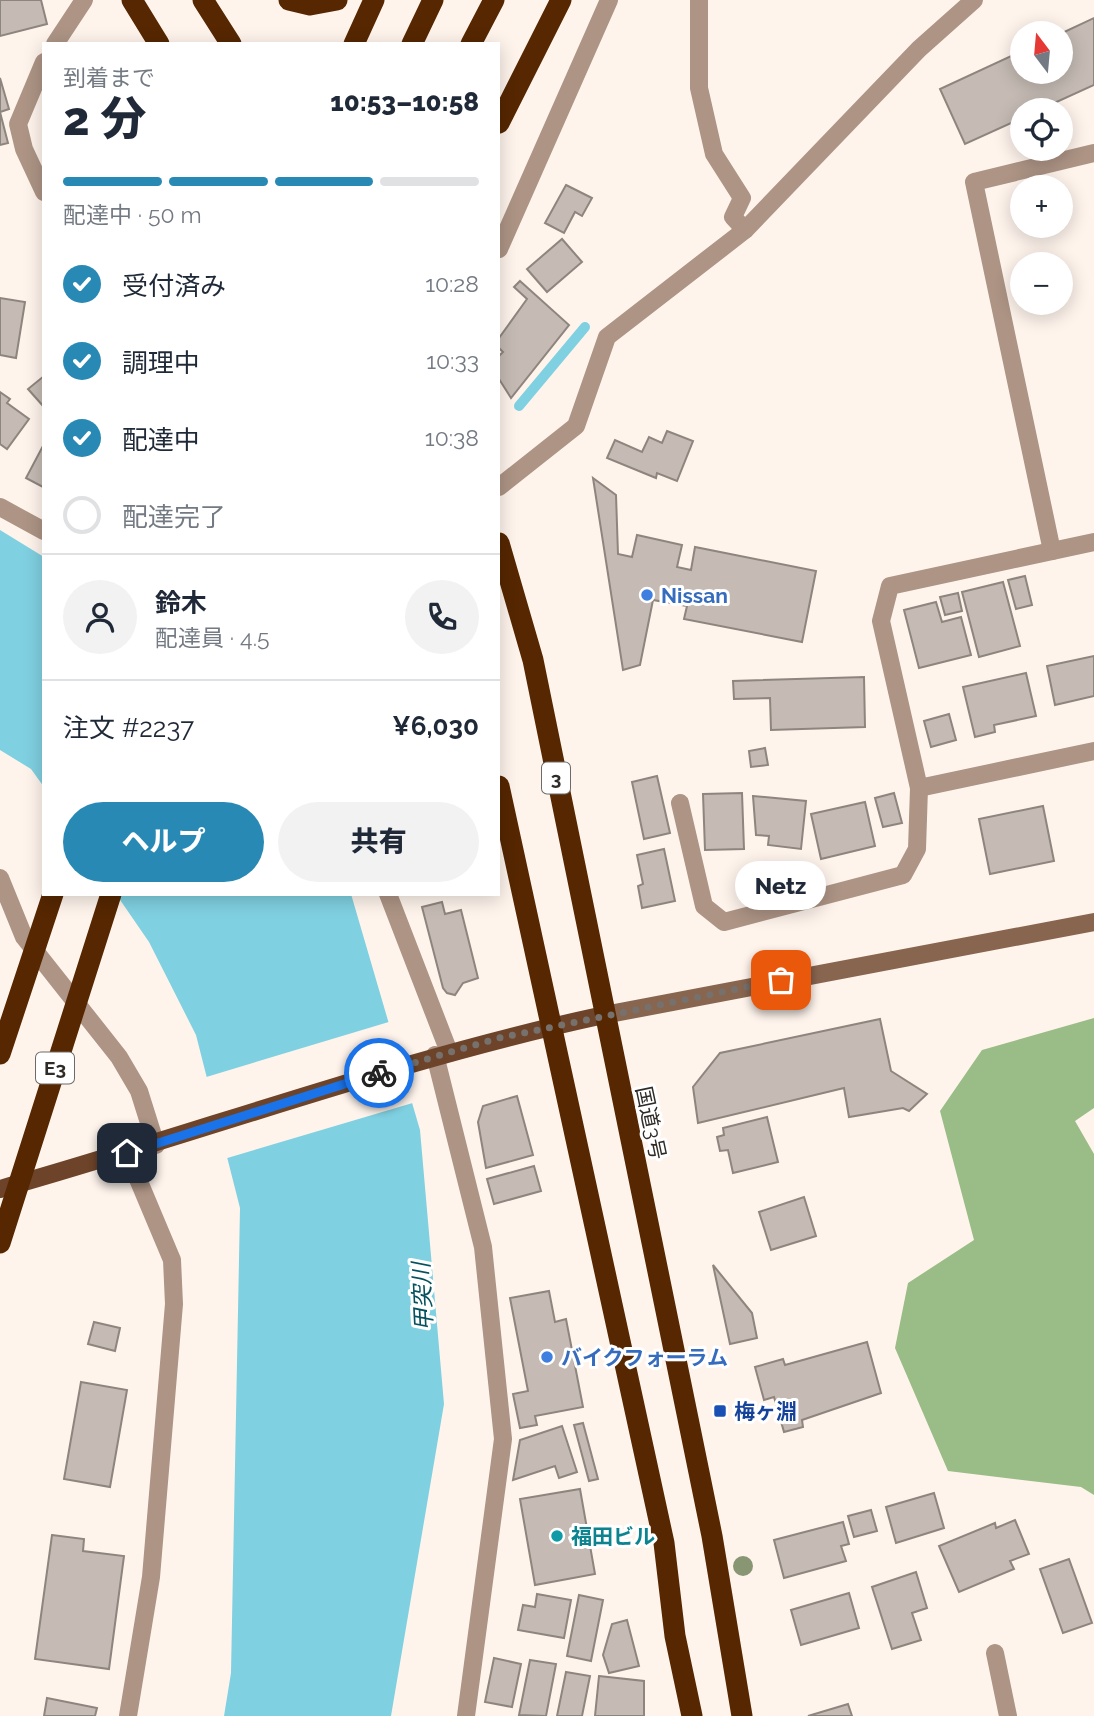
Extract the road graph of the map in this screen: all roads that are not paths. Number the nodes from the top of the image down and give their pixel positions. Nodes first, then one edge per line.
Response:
1 (84, 0) edge
2 (132, 0) edge
3 (203, 0) edge
4 (289, 0) edge
5 (337, 0) edge
6 (374, 0) edge
7 (433, 0) edge
8 (494, 0) edge
9 (561, 0) edge
10 (609, 0) edge
11 (699, 0) edge
12 (974, 0) edge
13 (56, 42) edge
14 (158, 42) edge
15 (230, 42) edge
16 (355, 42) edge
17 (413, 42) edge
18 (472, 42) edge
19 (42, 67) edge
20 (500, 121) edge
21 (1094, 153) edge
22 (42, 188) edge
23 (745, 230) junction
24 (500, 247) edge
25 (500, 486) edge
26 (0, 506) edge
27 (42, 530) edge
28 (1094, 542) edge
29 (500, 546) edge
30 (1052, 551) junction
31 (1094, 751) edge
32 (919, 788) junction
33 (500, 791) edge
34 (680, 803) dead end
35 (0, 878) edge
36 (52, 896) edge
37 (110, 896) edge
38 (389, 896) edge
39 (1094, 922) edge
40 (604, 1015) junction
41 (551, 1026) junction
42 (0, 1054) edge
43 (442, 1054) junction
44 (156, 1144) junction
45 (127, 1153) junction
46 (0, 1189) edge
47 (0, 1243) edge
48 (995, 1653) dead end
49 (128, 1716) edge
50 (466, 1716) edge
51 (692, 1716) edge
52 (742, 1716) edge
53 (1008, 1716) edge

1 - 13 street
2 - 14 highway
3 - 15 highway
4 - 5 highway
6 - 16 highway
7 - 17 highway
8 - 18 highway
9 - 20 highway
10 - 24 street
11 - 23 street
12 - 23 street
19 - 22 street
21 - 30 street
23 - 25 street
26 - 27 street
28 - 30 street
29 - 40 highway, 国道3号 / 3
30 - 32 street
31 - 32 street
32 - 34 street
33 - 41 highway
35 - 44 street
36 - 42 highway, bridge
37 - 47 highway, E3, bridge
38 - 43 street
39 - 40 street
40 - 41 main road
40 - 52 highway, 国道3号 / 3
41 - 43 main road
41 - 51 highway
43 - 44 main road
43 - 50 street
44 - 45 main road
45 - 46 main road
45 - 49 street
48 - 53 street

